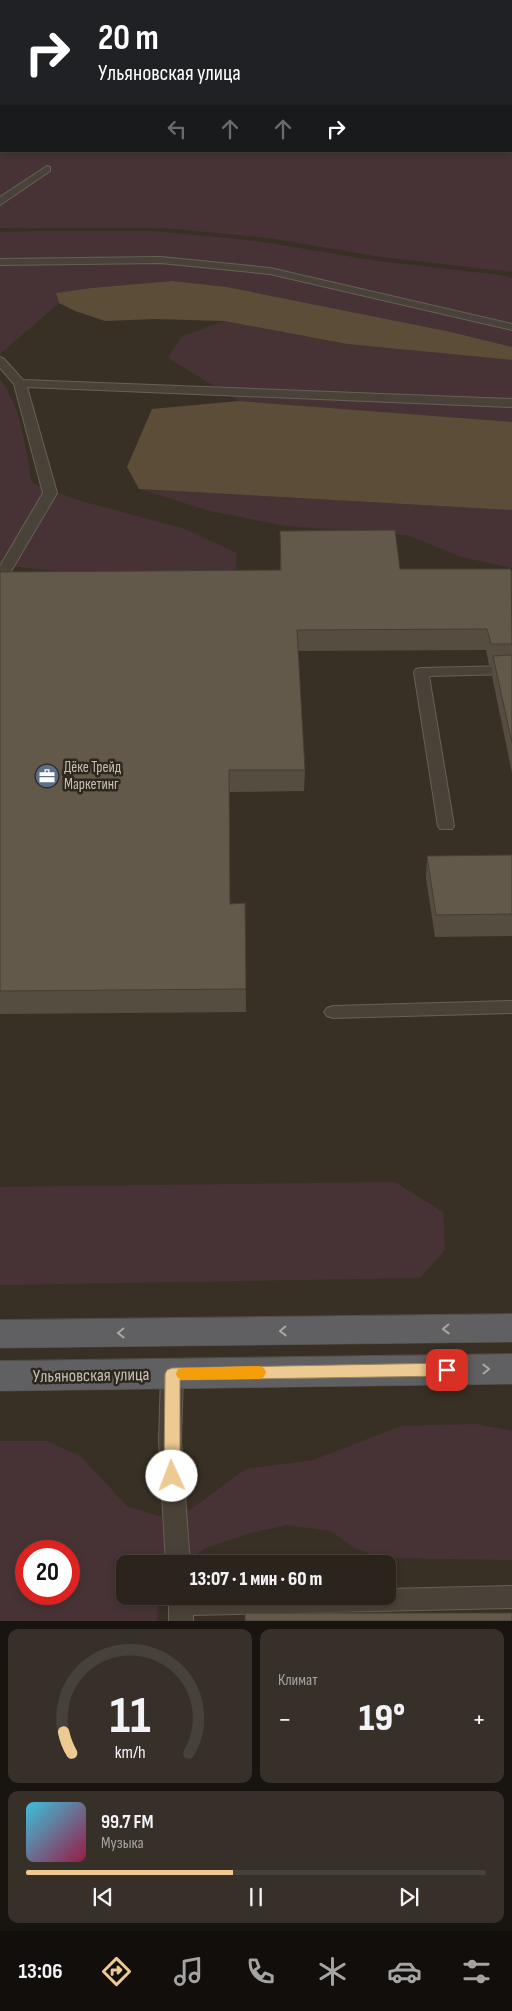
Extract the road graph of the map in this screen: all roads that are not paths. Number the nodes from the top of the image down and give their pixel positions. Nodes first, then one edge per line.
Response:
1 (47, 169) dead end
2 (0, 202) edge
3 (0, 262) edge
4 (512, 327) edge
5 (0, 361) edge
6 (20, 383) junction
7 (512, 403) edge
8 (0, 578) edge
9 (512, 670) edge
10 (446, 826) dead end
11 (512, 1007) edge
12 (332, 1012) dead end
13 (512, 1328) edge
14 (0, 1334) edge
15 (512, 1369) edge
16 (172, 1374) junction
17 (0, 1376) edge
18 (177, 1555) edge
19 (512, 1597) edge
20 (181, 1607) edge

1 - 2 lane
3 - 4 lane
5 - 6 lane
6 - 7 lane
6 - 8 lane
9 - 10 lane
11 - 12 lane
13 -> 14 highway
16 -> 15 highway, Ульяновская улица
16 - 17 highway, Ульяновская улица
16 - 18 lane
19 - 20 lane

